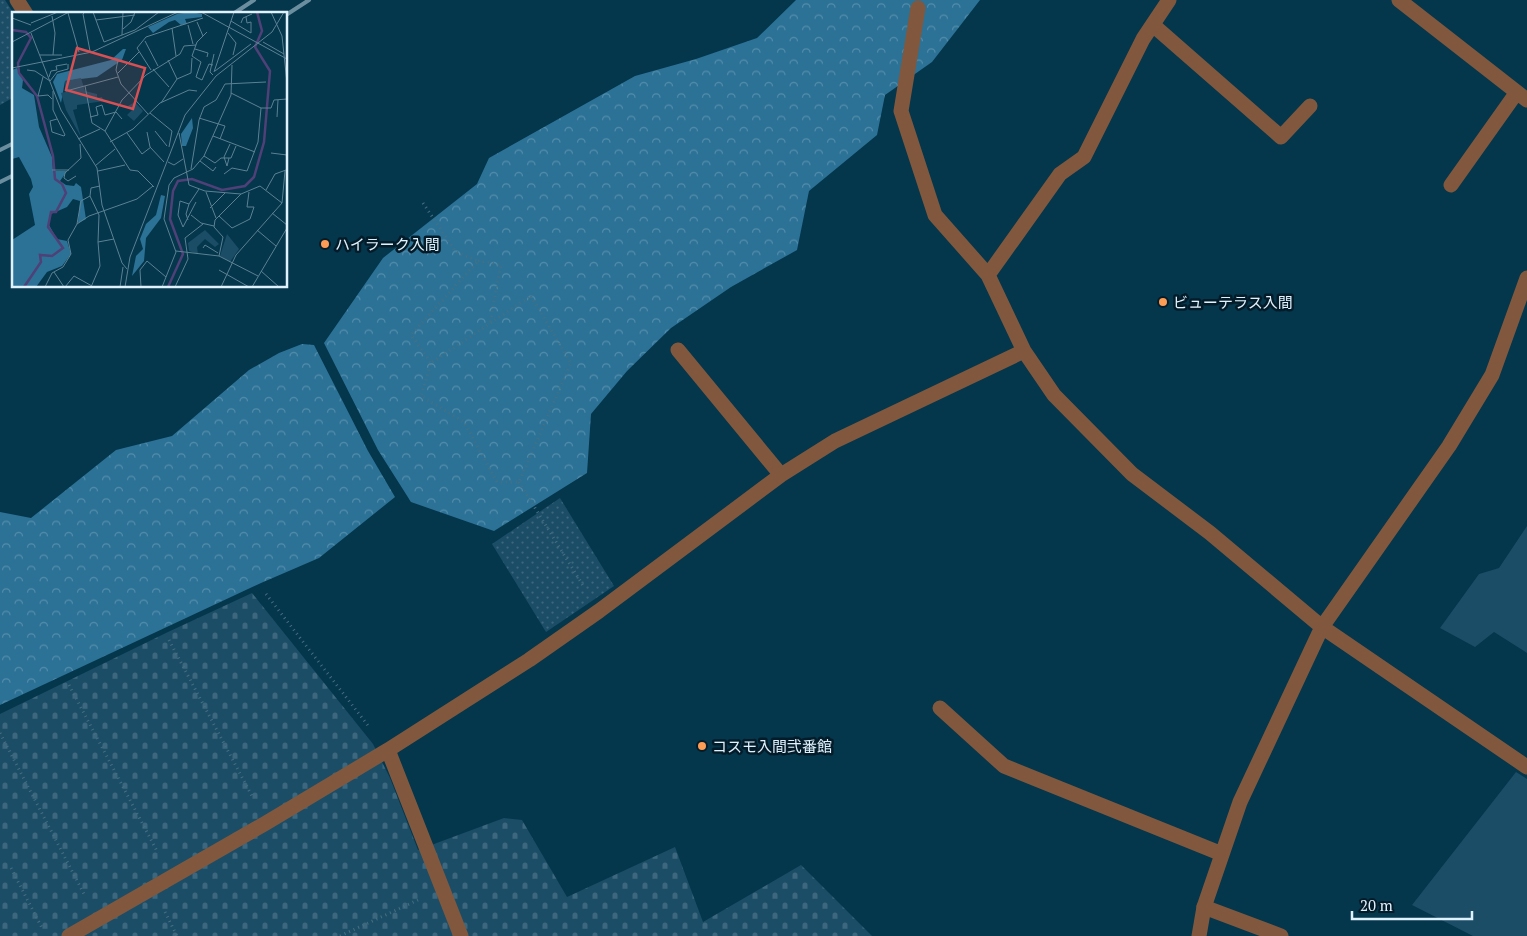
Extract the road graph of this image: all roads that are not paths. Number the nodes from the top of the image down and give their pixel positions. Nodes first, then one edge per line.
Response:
1 (17, 0) edge
2 (1169, 0) edge
3 (1399, 0) edge
4 (918, 8) dead end
5 (25, 12) edge
6 (1153, 24) junction
7 (1522, 96) edge
8 (1310, 106) dead end
9 (1451, 185) dead end
10 (988, 275) junction
11 (1527, 278) edge
12 (678, 350) dead end
13 (1024, 351) junction
14 (781, 475) junction
15 (1322, 627) junction
16 (940, 708) dead end
17 (388, 750) junction
18 (1527, 767) edge
19 (1222, 854) junction
20 (1204, 907) junction
21 (69, 936) edge
22 (461, 936) edge
23 (1199, 936) edge
24 (1281, 936) edge

1 - 5 street
2 - 6 street
3 - 7 street
4 - 10 street
6 - 8 street
6 - 10 street
7 - 9 street
10 - 13 street
11 - 15 street
12 - 14 street
13 - 14 street
13 - 15 street
14 - 17 street
15 - 18 street
15 - 19 street
16 - 19 street
17 - 21 street
17 - 22 street
19 - 20 street
20 - 23 street
20 - 24 street

